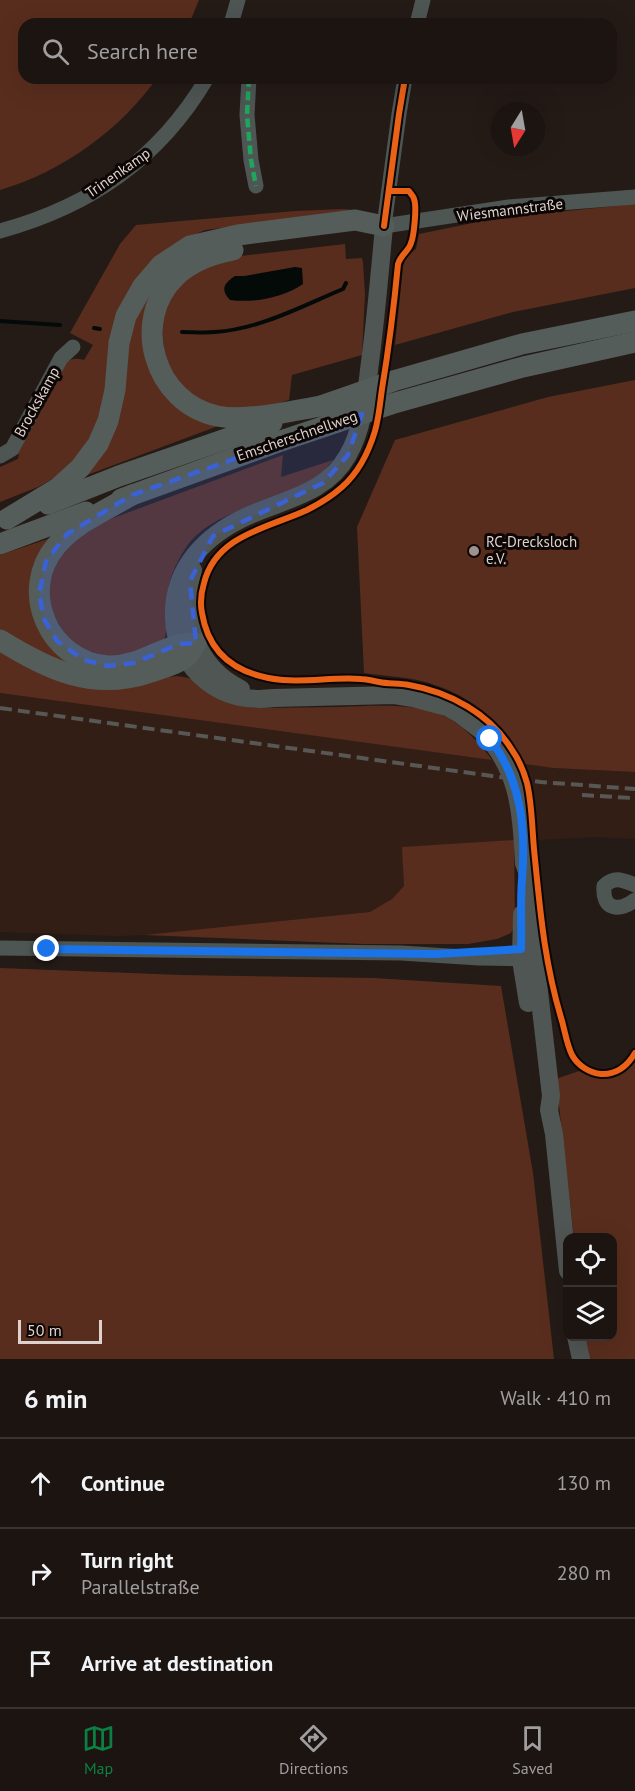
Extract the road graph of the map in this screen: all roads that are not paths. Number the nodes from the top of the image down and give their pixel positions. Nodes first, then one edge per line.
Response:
1 (238, 0) edge
2 (423, 0) edge
3 (233, 18) edge
4 (418, 18) edge
5 (203, 84) edge
6 (249, 84) edge
7 (404, 84) edge
8 (256, 186) dead end
9 (635, 197) edge
10 (384, 226) junction
11 (0, 231) edge
12 (635, 321) edge
13 (635, 342) edge
14 (73, 347) dead end
15 (287, 414) junction
16 (0, 456) edge
17 (132, 495) junction
18 (3, 520) edge
19 (0, 544) edge
20 (0, 640) edge
21 (187, 648) junction
22 (635, 885) edge
23 (635, 900) edge
24 (0, 948) edge
25 (528, 954) junction
26 (563, 1233) edge
27 (577, 1341) edge
28 (580, 1359) edge

1 - 3 street
2 - 4 street
5 - 11 street, Trinenkamp
6 - 8 street
7 - 10 street
9 - 10 street, Wiesmannstraße
10 - 15 highway
10 - 18 highway
10 - 21 main road
12 - 15 highway, Emscherschnellweg, bridge
13 - 17 highway, Emscherschnellweg, bridge
14 - 16 street, Brockskamp
15 - 18 highway, Emscherschnellweg
17 - 19 highway, Emscherschnellweg
17 - 21 highway
20 - 21 highway
21 - 25 main road, bridge
22 - 23 street
24 - 25 street
25 - 26 main road
27 - 28 main road

